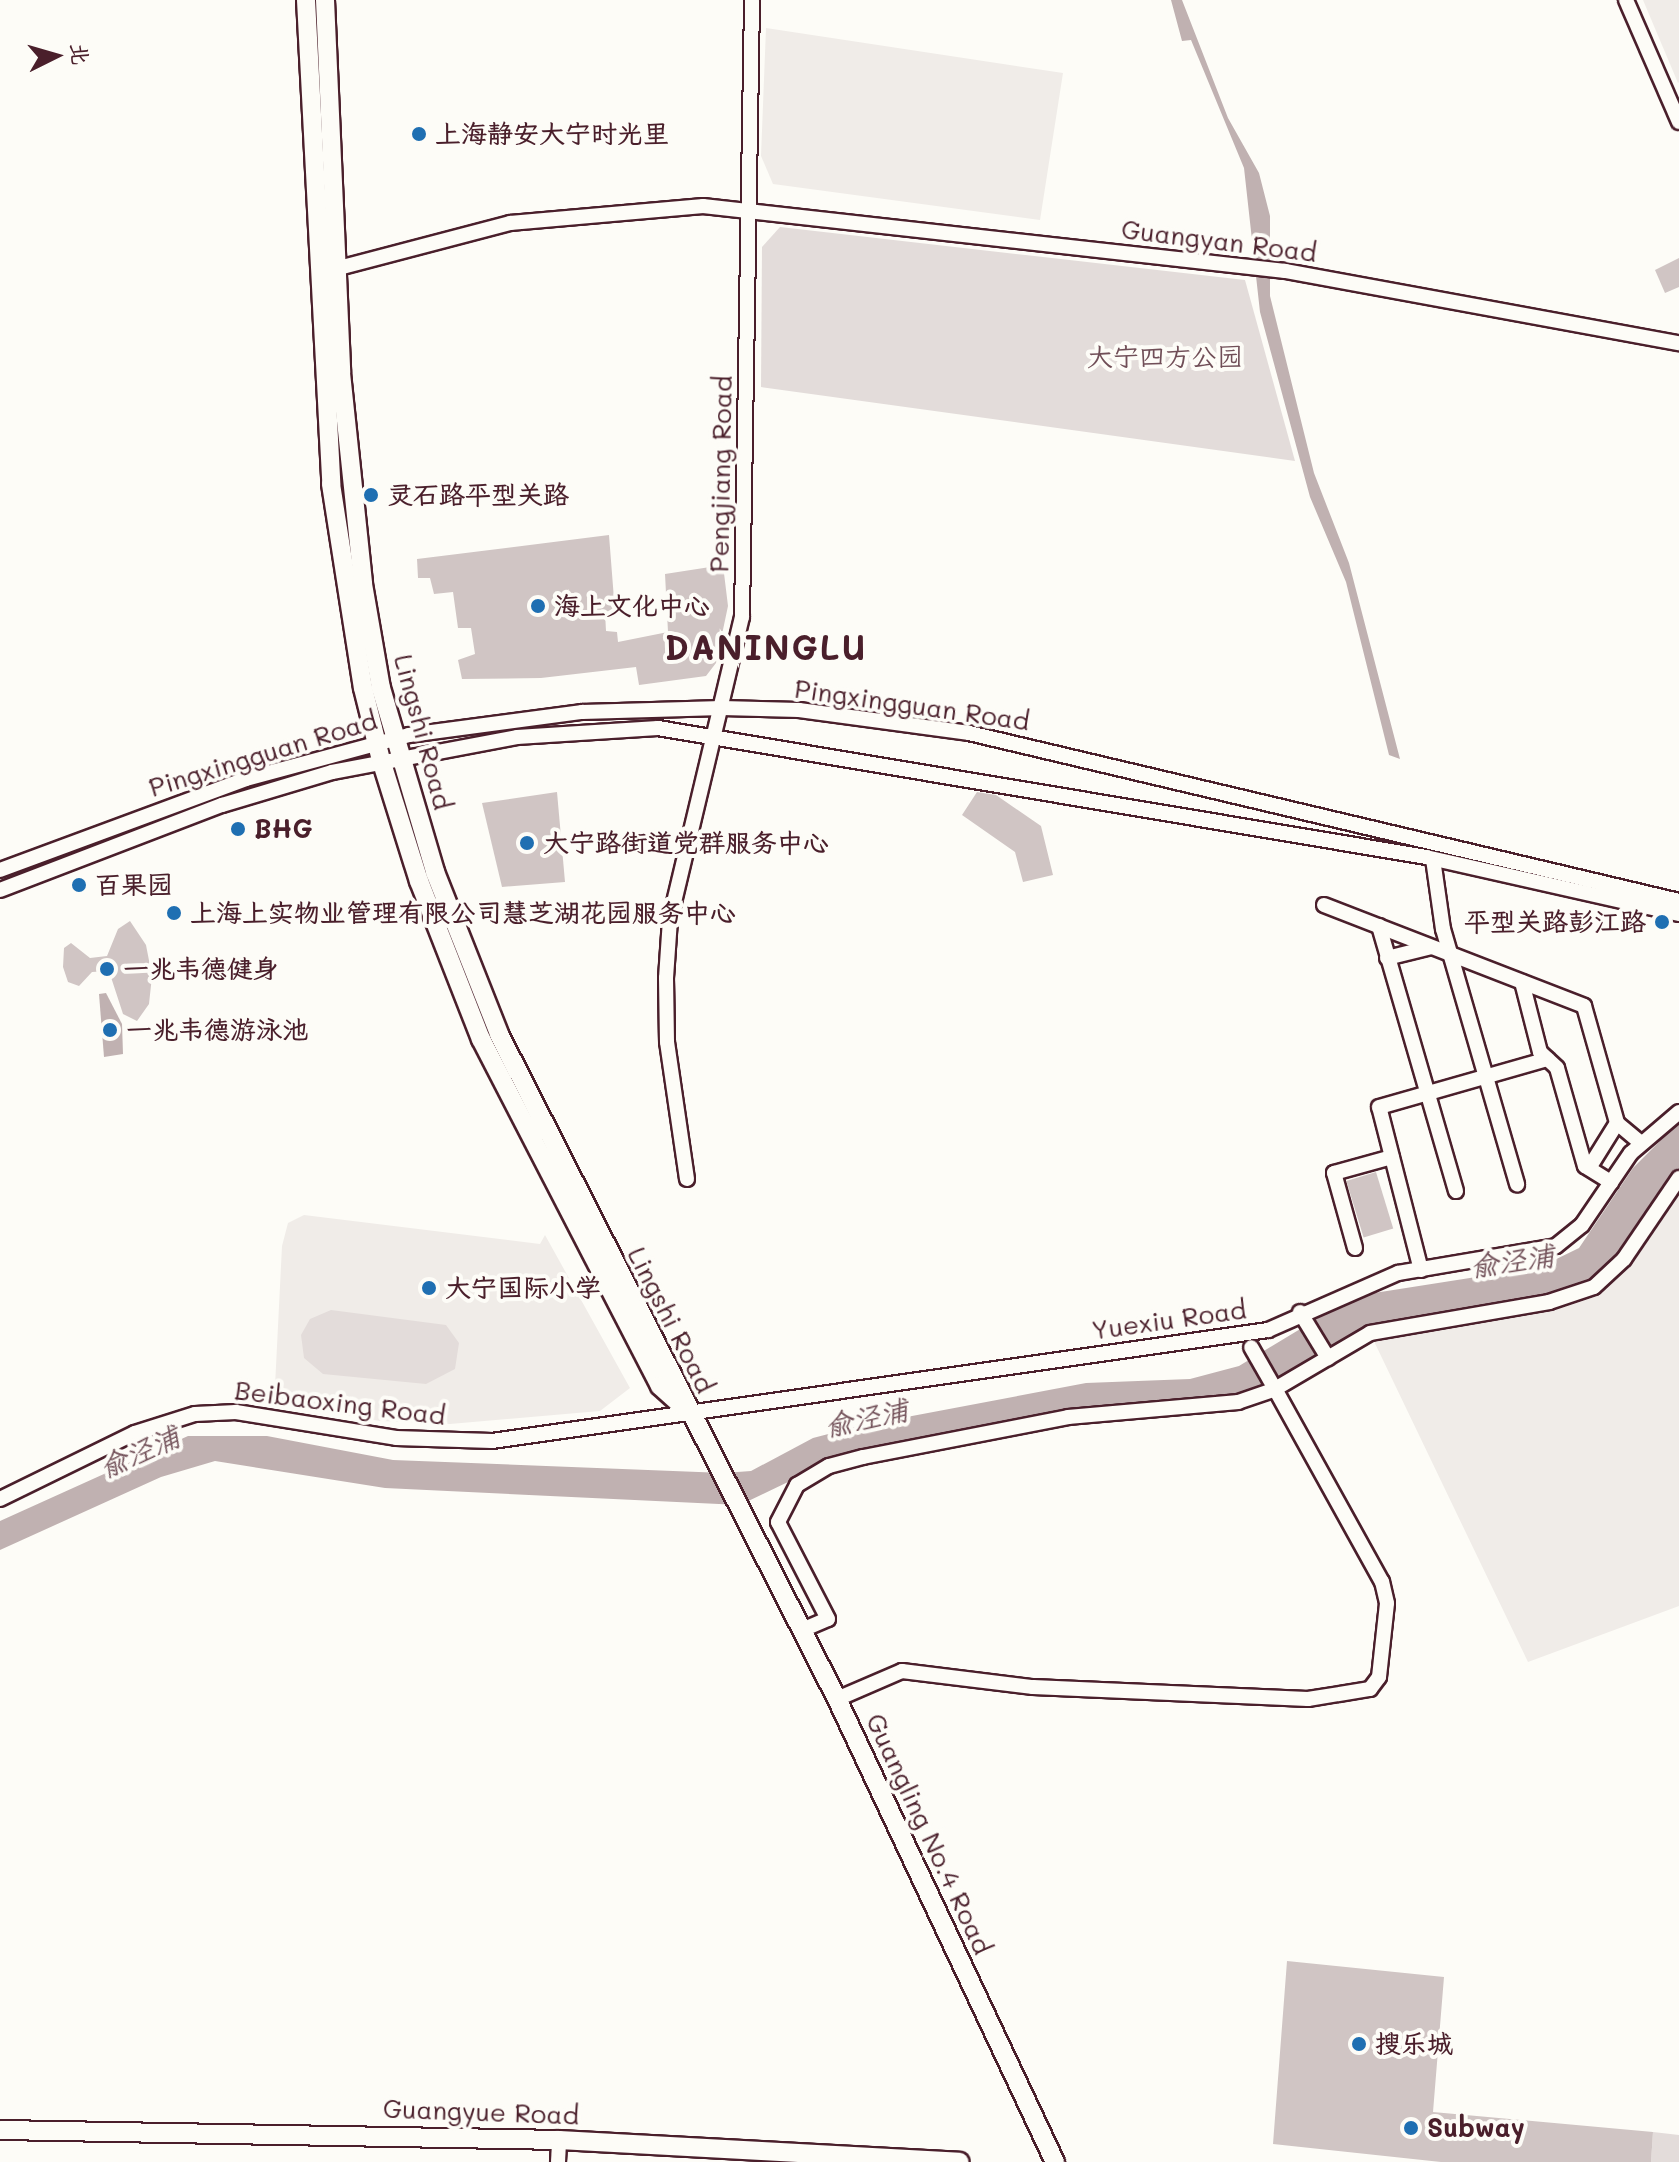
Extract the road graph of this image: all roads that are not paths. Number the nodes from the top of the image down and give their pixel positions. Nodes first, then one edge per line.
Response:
1 (306, 0) edge
2 (325, 0) edge
3 (752, 0) edge
4 (1626, 0) edge
5 (1679, 122) edge
6 (749, 211) junction
7 (335, 269) junction
8 (1679, 343) edge
9 (721, 709) junction
10 (712, 737) junction
11 (388, 749) junction
12 (1433, 859) junction
13 (0, 870) edge
14 (0, 890) edge
15 (1679, 901) edge
16 (1324, 905) dead end
17 (1679, 914) edge
18 (1379, 926) junction
19 (1432, 947) junction
20 (1450, 954) junction
21 (1387, 958) junction
22 (1522, 982) junction
23 (1547, 1059) junction
24 (1486, 1075) junction
25 (1428, 1092) junction
26 (1679, 1112) edge
27 (1617, 1123) junction
28 (1641, 1143) junction
29 (1392, 1157) junction
30 (1589, 1168) junction
31 (1679, 1178) edge
32 (687, 1179) dead end
33 (1611, 1182) junction
34 (1517, 1184) dead end
35 (1456, 1191) dead end
36 (1355, 1248) dead end
37 (1421, 1270) junction
38 (1300, 1312) junction
39 (1251, 1347) dead end
40 (1328, 1358) junction
41 (1274, 1387) junction
42 (690, 1414) junction
43 (0, 1499) edge
44 (802, 1630) junction
45 (837, 1699) junction
46 (0, 2130) edge
47 (559, 2140) junction
48 (558, 2162) edge
49 (959, 2162) edge
50 (1055, 2162) edge

1 - 11 main road, Lingshi Road
2 - 7 main road, Lingshi Road
3 - 6 street, Pengjiang Road
4 - 5 street
6 - 7 street, Guangyan Road
6 - 8 street, Guangyan Road
6 - 9 street, Pengjiang Road
7 - 11 main road, Lingshi Road
9 - 10 street, Pengjiang Road
9 - 11 street, Pingxingguan Road
9 - 15 street, Pingxingguan Road
10 - 11 street, Pingxingguan Road
10 - 12 street, Pingxingguan Road
10 - 32 street, Pengjiang Road
11 - 13 street, Pingxingguan Road
11 - 14 street, Pingxingguan Road
11 - 42 main road, Lingshi Road
12 - 17 street, Pingxingguan Road
12 - 20 street
16 - 18 street
18 - 19 street
18 - 21 street
19 - 20 street
19 - 21 street
20 - 22 street
20 - 24 street
21 - 25 street
22 - 23 street
22 - 27 street
23 - 24 street
23 - 30 street
24 - 25 street
24 - 34 street
25 - 29 street
25 - 35 street
26 - 28 street, Yuexiu Road
27 - 28 street
27 - 30 street
28 - 33 street, Yuexiu Road
29 - 36 street
29 - 37 street
30 - 33 street
31 - 40 street
33 - 37 street, Yuexiu Road
37 - 38 street, Yuexiu Road
38 - 40 street
38 - 42 street, Yuexiu Road
39 - 41 street
40 - 41 street
41 - 44 street
41 - 45 street
42 - 43 street, Beibaoxing Road
42 - 44 main road, Guangling No.4 Road
44 - 45 main road, Guangling No.4 Road
45 - 50 main road, Guangling No.4 Road
46 - 47 main road, Guangyue Road
47 - 48 street
47 - 49 main road, Guangyue Road

